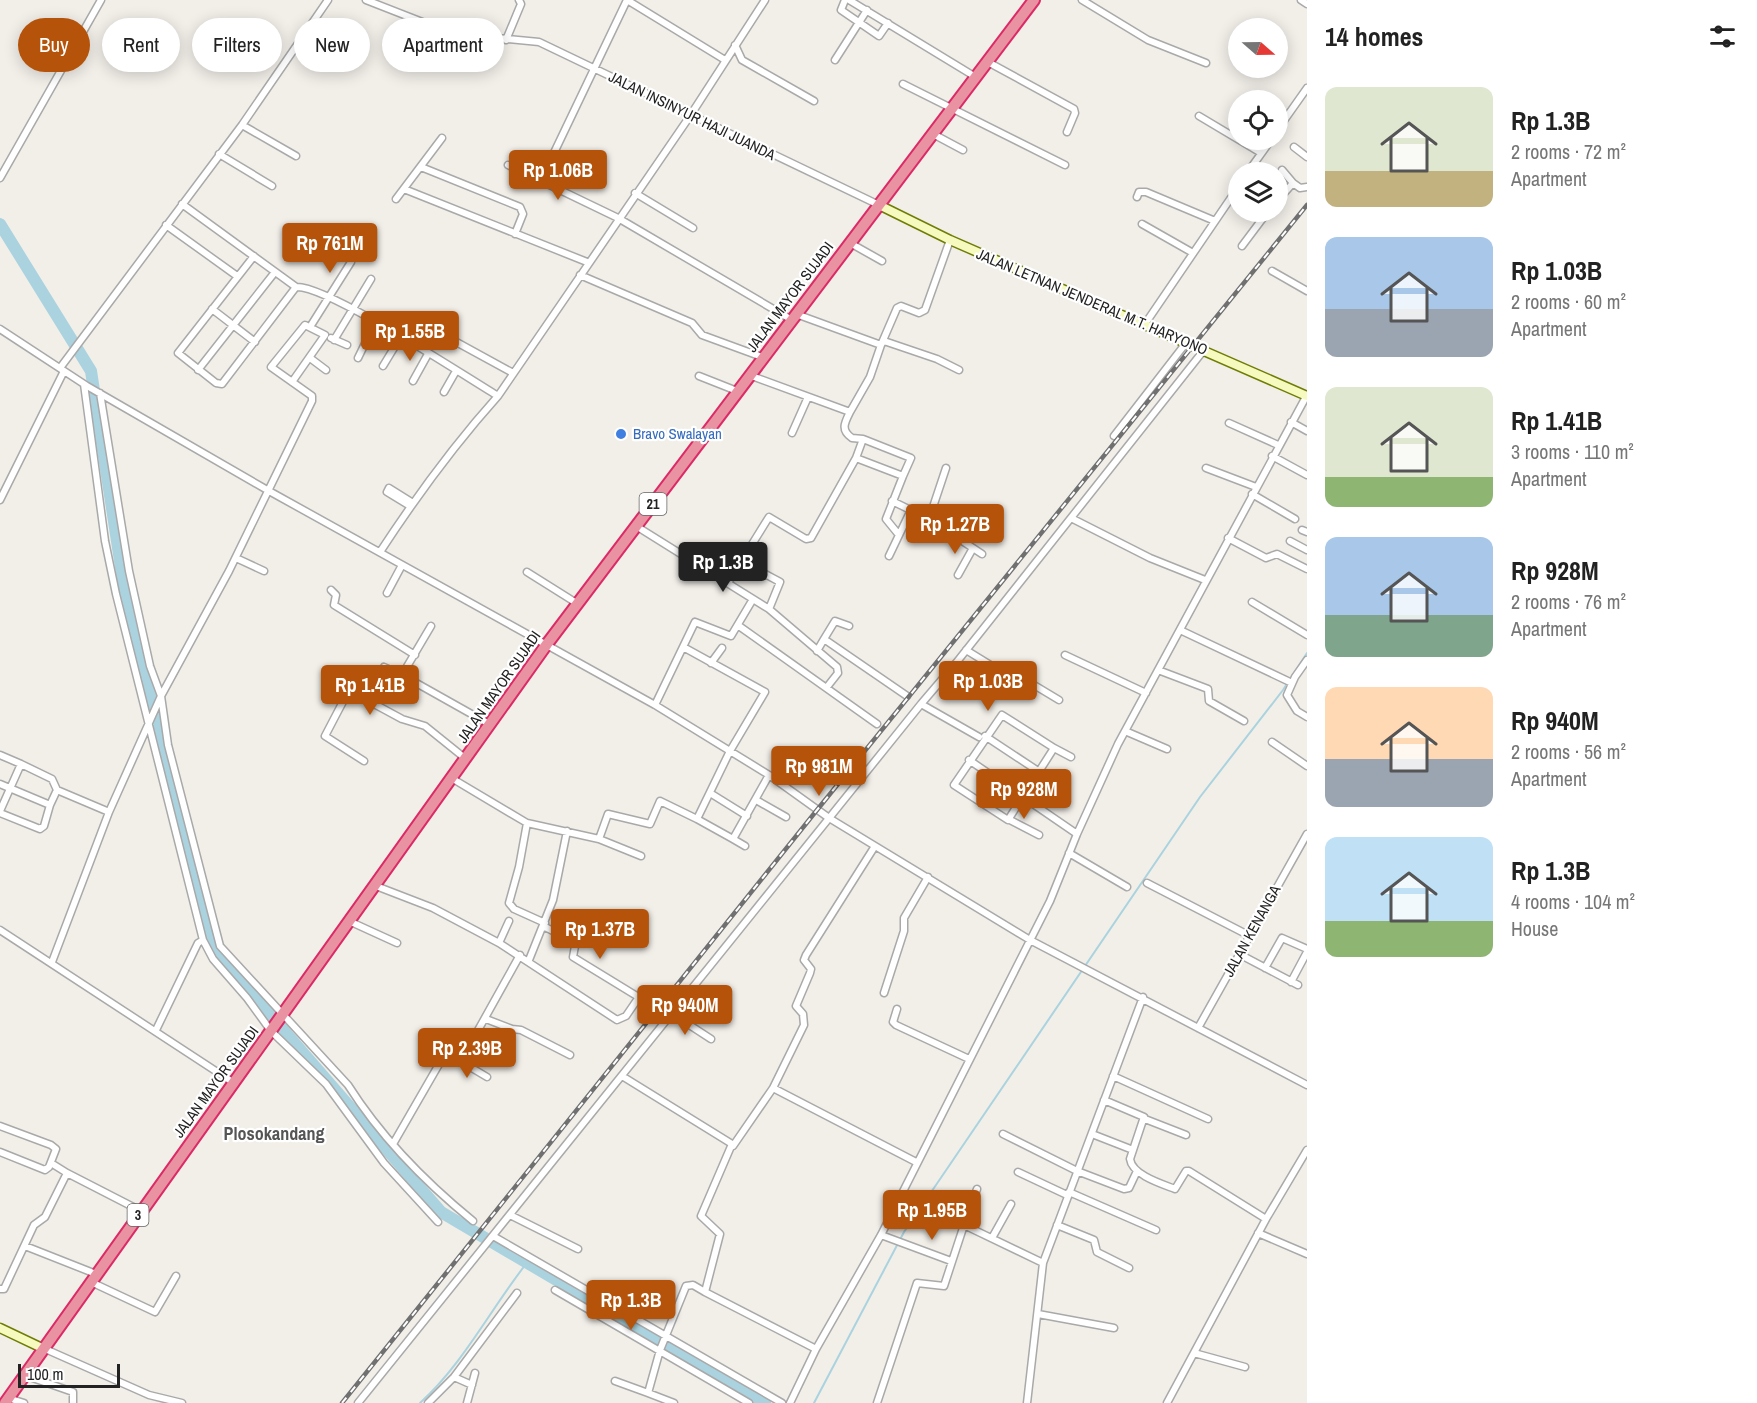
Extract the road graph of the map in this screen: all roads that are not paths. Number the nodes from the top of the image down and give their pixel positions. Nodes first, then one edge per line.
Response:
1 (100, 0) edge
2 (328, 0) edge
3 (366, 0) edge
4 (519, 0) edge
5 (627, 0) edge
6 (845, 0) edge
7 (849, 0) edge
8 (1034, 0) edge
9 (1082, 0) edge
10 (1301, 0) edge
11 (763, 1) edge
12 (1307, 4) edge
13 (867, 10) junction
14 (859, 22) junction
15 (888, 23) junction
16 (506, 40) junction
17 (735, 45) junction
18 (725, 60) junction
19 (835, 60) dead end
20 (986, 61) junction
21 (1206, 63) dead end
22 (592, 68) junction
23 (974, 76) junction
24 (903, 84) dead end
25 (1307, 88) edge
26 (814, 101) dead end
27 (951, 108) junction
28 (1288, 115) edge
29 (690, 116) junction
30 (1199, 116) dead end
31 (242, 125) junction
32 (1067, 132) dead end
33 (932, 133) junction
34 (442, 138) dead end
35 (1294, 147) dead end
36 (963, 150) dead end
37 (1264, 150) edge
38 (1262, 153) junction
39 (219, 154) junction
40 (296, 156) dead end
41 (1307, 157) edge
42 (1255, 162) edge
43 (508, 165) dead end
44 (1065, 165) dead end
45 (421, 167) junction
46 (1288, 177) edge
47 (0, 178) edge
48 (541, 180) junction
49 (1293, 183) junction
50 (272, 186) dead end
51 (1307, 187) edge
52 (404, 189) junction
53 (1288, 189) edge
54 (635, 193) junction
55 (1137, 196) dead end
56 (396, 200) dead end
57 (182, 204) junction
58 (879, 205) junction
59 (1228, 205) edge
60 (618, 218) junction
61 (1215, 221) junction
62 (1259, 222) edge
63 (1142, 224) dead end
64 (166, 225) junction
65 (693, 228) dead end
66 (515, 234) junction
67 (950, 240) junction
68 (850, 243) junction
69 (1242, 246) dead end
70 (1193, 254) junction
71 (254, 256) junction
72 (882, 261) dead end
73 (351, 262) dead end
74 (587, 262) junction
75 (1272, 271) dead end
76 (275, 272) junction
77 (580, 275) junction
78 (237, 276) junction
79 (371, 279) dead end
80 (296, 287) junction
81 (1307, 291) edge
82 (329, 298) junction
83 (212, 309) junction
84 (353, 309) junction
85 (794, 317) junction
86 (375, 322) junction
87 (1145, 324) junction
88 (233, 325) junction
89 (310, 327) junction
90 (0, 329) edge
91 (438, 332) dead end
92 (325, 335) junction
93 (400, 338) junction
94 (334, 339) junction
95 (255, 342) junction
96 (1186, 343) junction
97 (882, 344) junction
98 (346, 345) dead end
99 (1204, 350) junction
100 (428, 354) junction
101 (762, 357) junction
102 (310, 358) junction
103 (358, 358) dead end
104 (383, 366) dead end
105 (62, 370) junction
106 (198, 370) junction
107 (326, 370) dead end
108 (959, 370) dead end
109 (456, 371) junction
110 (513, 373) junction
111 (749, 375) junction
112 (699, 376) dead end
113 (413, 381) dead end
114 (291, 382) junction
115 (86, 385) junction
116 (737, 391) junction
117 (444, 392) dead end
118 (99, 393) junction
119 (1307, 395) edge
120 (498, 396) junction
121 (808, 397) junction
122 (850, 412) junction
123 (1291, 422) junction
124 (1229, 423) dead end
125 (1307, 431) edge
126 (792, 433) dead end
127 (1114, 436) dead end
128 (863, 439) junction
129 (1278, 445) junction
130 (1272, 456) junction
131 (856, 458) junction
132 (946, 468) dead end
133 (1206, 468) dead end
134 (903, 476) junction
135 (1307, 476) edge
136 (1254, 490) junction
137 (269, 491) junction
138 (0, 500) edge
139 (892, 501) junction
140 (911, 510) junction
141 (1071, 518) junction
142 (929, 519) junction
143 (1295, 519) dead end
144 (636, 526) junction
145 (899, 535) junction
146 (1228, 538) junction
147 (1290, 541) dead end
148 (973, 548) junction
149 (1307, 550) edge
150 (380, 552) junction
151 (982, 554) dead end
152 (889, 556) dead end
153 (236, 558) junction
154 (741, 561) junction
155 (402, 565) junction
156 (1307, 569) edge
157 (264, 571) dead end
158 (527, 572) dead end
159 (958, 575) dead end
160 (1205, 580) junction
161 (728, 583) junction
162 (332, 590) dead end
163 (387, 593) dead end
164 (753, 599) junction
165 (1252, 602) dead end
166 (578, 604) junction
167 (769, 609) junction
168 (431, 626) dead end
169 (739, 626) junction
170 (849, 626) dead end
171 (1180, 630) junction
172 (1307, 635) edge
173 (824, 639) junction
174 (548, 644) junction
175 (685, 648) junction
176 (722, 648) dead end
177 (966, 650) junction
178 (817, 651) junction
179 (414, 655) junction
180 (1065, 655) dead end
181 (1307, 660) edge
182 (711, 663) junction
183 (1158, 670) junction
184 (402, 675) junction
185 (334, 680) dead end
186 (1289, 682) junction
187 (827, 687) junction
188 (348, 692) junction
189 (1146, 693) junction
190 (907, 696) dead end
191 (160, 698) junction
192 (365, 699) junction
193 (1059, 700) dead end
194 (921, 704) junction
195 (655, 705) junction
196 (1307, 717) edge
197 (150, 720) junction
198 (1244, 721) dead end
199 (877, 724) dead end
200 (491, 725) junction
201 (1125, 731) junction
202 (982, 737) junction
203 (1272, 742) dead end
204 (1054, 748) junction
205 (1167, 749) dead end
206 (730, 751) junction
207 (0, 755) edge
208 (1071, 757) dead end
209 (467, 759) junction
210 (969, 760) junction
211 (364, 761) dead end
212 (21, 764) junction
213 (1307, 765) edge
214 (1038, 771) junction
215 (769, 775) junction
216 (453, 779) junction
217 (0, 784) edge
218 (10, 788) junction
219 (57, 790) junction
220 (710, 793) junction
221 (1023, 798) junction
222 (756, 800) junction
223 (50, 805) junction
224 (0, 812) edge
225 (109, 812) junction
226 (747, 816) junction
227 (786, 817) dead end
228 (829, 818) junction
229 (697, 819) junction
230 (1010, 820) junction
231 (527, 823) junction
232 (567, 831) junction
233 (1077, 834) junction
234 (1307, 834) edge
235 (1039, 835) dead end
236 (598, 839) junction
237 (733, 839) junction
238 (744, 846) dead end
239 (875, 846) junction
240 (1069, 853) junction
241 (641, 856) dead end
242 (928, 877) junction
243 (1147, 883) dead end
244 (376, 886) junction
245 (1127, 887) dead end
246 (509, 921) dead end
247 (351, 922) junction
248 (544, 925) junction
249 (0, 930) edge
250 (1248, 935) junction
251 (203, 940) junction
252 (1030, 940) junction
253 (397, 943) dead end
254 (499, 943) junction
255 (1307, 951) edge
256 (1239, 954) junction
257 (520, 955) junction
258 (529, 960) junction
259 (52, 962) junction
260 (1265, 969) junction
261 (1291, 982) junction
262 (1298, 986) dead end
263 (884, 993) dead end
264 (639, 997) junction
265 (1143, 998) junction
266 (657, 1008) dead end
267 (897, 1009) dead end
268 (282, 1014) junction
269 (672, 1014) junction
270 (486, 1019) junction
271 (1198, 1028) junction
272 (156, 1030) junction
273 (272, 1030) junction
274 (711, 1039) dead end
275 (570, 1055) dead end
276 (969, 1059) junction
277 (460, 1061) junction
278 (622, 1076) junction
279 (1113, 1076) junction
280 (487, 1077) dead end
281 (234, 1083) junction
282 (1307, 1085) edge
283 (772, 1088) junction
284 (1104, 1100) junction
285 (1144, 1119) junction
286 (1208, 1119) dead end
287 (0, 1126) edge
288 (1003, 1134) dead end
289 (1092, 1134) junction
290 (1186, 1135) dead end
291 (393, 1144) junction
292 (733, 1146) junction
293 (1133, 1150) junction
294 (1307, 1150) edge
295 (0, 1152) edge
296 (916, 1162) junction
297 (51, 1163) junction
298 (1077, 1171) junction
299 (1137, 1171) junction
300 (1018, 1172) dead end
301 (67, 1173) junction
302 (977, 1189) dead end
303 (1068, 1194) junction
304 (1011, 1204) dead end
305 (141, 1211) junction
306 (510, 1215) junction
307 (1266, 1219) junction
308 (473, 1221) dead end
309 (438, 1222) dead end
310 (964, 1225) junction
311 (1057, 1225) junction
312 (1156, 1230) dead end
313 (1258, 1233) junction
314 (881, 1235) junction
315 (492, 1237) junction
316 (992, 1238) junction
317 (25, 1246) junction
318 (578, 1250) dead end
319 (1307, 1254) edge
320 (951, 1261) junction
321 (1043, 1263) junction
322 (1129, 1268) dead end
323 (176, 1276) dead end
324 (93, 1278) junction
325 (0, 1289) edge
326 (555, 1290) dead end
327 (705, 1292) junction
328 (517, 1293) dead end
329 (1038, 1314) junction
330 (0, 1328) edge
331 (1114, 1328) dead end
332 (665, 1338) junction
333 (42, 1348) junction
334 (816, 1349) junction
335 (660, 1351) junction
336 (1194, 1353) junction
337 (1245, 1367) dead end
338 (475, 1373) dead end
339 (24, 1375) junction
340 (454, 1377) junction
341 (615, 1381) dead end
342 (472, 1385) junction
343 (648, 1393) junction
344 (7, 1400) edge
345 (24, 1403) edge
346 (73, 1403) edge
347 (182, 1403) edge
348 (358, 1403) edge
349 (428, 1403) edge
350 (467, 1403) edge
351 (674, 1403) edge
352 (749, 1403) edge
353 (782, 1403) edge
354 (790, 1403) edge
355 (878, 1403) edge
356 (1027, 1403) edge
357 (1167, 1403) edge

1 - 47 street
2 - 31 street
3 - 16 street, JALAN INSINYUR HAJI JUANDA
4 - 16 street
5 - 18 street
5 - 22 street
6 - 14 street
7 - 13 street
8 - 20 highway, JALAN MAYOR SUJADI / 21
9 - 21 street
10 - 12 street
11 - 17 street
13 - 14 street
13 - 15 street
14 - 15 street
14 - 19 street
15 - 23 street
16 - 22 street, JALAN INSINYUR HAJI JUANDA
17 - 18 street
17 - 26 street
18 - 29 street
20 - 23 highway, JALAN MAYOR SUJADI / 21
20 - 32 street
22 - 29 street, JALAN INSINYUR HAJI JUANDA
22 - 48 street
23 - 27 highway, JALAN MAYOR SUJADI / 21
24 - 27 street
25 - 28 street
27 - 33 highway, JALAN MAYOR SUJADI / 21
27 - 44 street
29 - 54 street
29 - 58 street, JALAN INSINYUR HAJI JUANDA
30 - 38 street
31 - 39 street
31 - 40 street
33 - 36 street
33 - 58 highway, JALAN MAYOR SUJADI / 21
34 - 45 street
35 - 41 street
37 - 38 street
38 - 42 street
39 - 50 street
39 - 57 street
43 - 48 street
45 - 52 street
45 - 66 street
46 - 49 street
48 - 60 street
49 - 51 street
49 - 53 street
52 - 56 street
52 - 66 street
54 - 60 street
54 - 65 street
55 - 61 street
57 - 64 street
57 - 71 street
58 - 67 main road, JALAN LETNAN JENDERAL M.T. HARYONO
58 - 68 highway, JALAN MAYOR SUJADI / 21
59 - 61 street
60 - 74 street
60 - 85 street
61 - 70 street
62 - 69 street
63 - 70 street
64 - 78 street
64 - 105 street
66 - 74 street
67 - 87 main road, JALAN LETNAN JENDERAL M.T. HARYONO
67 - 97 street
68 - 72 street
68 - 85 highway, JALAN MAYOR SUJADI / 21
70 - 87 street
71 - 76 street
71 - 78 street
73 - 82 street
74 - 77 street
75 - 81 street
76 - 80 street
76 - 88 street
77 - 101 street
77 - 110 street
78 - 83 street
79 - 84 street
80 - 82 street
80 - 95 street
82 - 84 street
82 - 89 street
83 - 88 street
83 - 106 street
84 - 86 street
84 - 94 street
85 - 97 street
85 - 101 highway, JALAN MAYOR SUJADI / 21
86 - 93 street
86 - 103 street
87 - 96 main road, JALAN LETNAN JENDERAL M.T. HARYONO
88 - 95 street
88 - 106 street
89 - 92 street
89 - 114 street
90 - 105 street
91 - 110 street
92 - 94 street
92 - 102 street
93 - 100 street
93 - 104 street
94 - 98 street
95 - 106 street
96 - 99 main road, JALAN LETNAN JENDERAL M.T. HARYONO
96 - 127 street
97 - 108 street
97 - 122 street
99 - 119 main road, JALAN LETNAN JENDERAL M.T. HARYONO
99 - 141 street
100 - 109 street
100 - 113 street
101 - 111 highway, JALAN MAYOR SUJADI / 21
102 - 107 street
102 - 114 street
105 - 115 street
105 - 138 street
109 - 117 street
109 - 120 street
110 - 120 street
111 - 116 highway, JALAN MAYOR SUJADI / 21
111 - 121 street
112 - 116 street
114 - 137 street
115 - 118 street
115 - 197 street
116 - 144 highway, JALAN MAYOR SUJADI / 21
118 - 137 street
118 - 191 street
119 - 123 street
120 - 150 street
121 - 122 street
121 - 126 street
122 - 128 street
123 - 125 street
123 - 129 street
124 - 129 street
128 - 131 street
128 - 134 street
129 - 130 street
130 - 135 street
130 - 136 street
131 - 134 street
131 - 154 street
132 - 142 street
133 - 136 street
134 - 139 street
136 - 143 street
136 - 146 street
137 - 150 street
137 - 153 street
139 - 140 street
139 - 145 street
140 - 142 street
140 - 145 street
141 - 160 street
141 - 177 street
142 - 148 street
144 - 161 street
144 - 166 highway, JALAN MAYOR SUJADI / 21
145 - 152 street
146 - 156 street
146 - 160 street
147 - 149 street
148 - 151 street
148 - 159 street
150 - 155 street
153 - 157 street
153 - 191 street
154 - 161 street
154 - 167 street
155 - 163 street
155 - 174 street
158 - 166 street
160 - 171 street
161 - 164 street
162 - 179 street
164 - 167 street
164 - 169 street
165 - 172 street
166 - 174 highway, JALAN MAYOR SUJADI / 21
167 - 178 street
168 - 179 street
169 - 175 street
169 - 187 street
170 - 173 street
171 - 183 street
171 - 186 street
173 - 178 street
173 - 190 street
174 - 195 street
174 - 200 highway, JALAN MAYOR SUJADI / 21
175 - 182 street
175 - 195 street
176 - 182 street
177 - 193 street
177 - 194 street
178 - 187 street
179 - 184 street
180 - 189 street
181 - 186 street
182 - 206 street
183 - 189 street
183 - 198 street
184 - 192 street
184 - 200 street
185 - 188 street
186 - 196 street
187 - 199 street
188 - 192 street
188 - 211 street
189 - 201 street
191 - 197 street
191 - 268 street
192 - 209 street
194 - 202 street
194 - 228 street
195 - 206 street
197 - 225 street
197 - 251 street
200 - 209 highway, JALAN MAYOR SUJADI / 21
201 - 205 street
201 - 233 street
202 - 204 street
202 - 210 street
202 - 214 street
203 - 213 street
204 - 208 street
204 - 214 street
206 - 215 street
206 - 220 street
207 - 212 street
209 - 216 highway, JALAN MAYOR SUJADI / 21
210 - 221 street
210 - 230 street
212 - 218 street
212 - 219 street
214 - 221 street
215 - 222 street
215 - 228 street
216 - 231 street
216 - 244 highway, JALAN MAYOR SUJADI / 21
217 - 218 street
218 - 223 street
218 - 224 street
219 - 223 street
219 - 225 street
220 - 226 street
220 - 229 street
221 - 230 street
221 - 233 street
222 - 226 street
222 - 227 street
223 - 224 street
225 - 259 street
226 - 237 street
228 - 239 street
228 - 269 street
229 - 236 street
229 - 237 street
230 - 235 street
231 - 232 street
231 - 248 street
232 - 236 street
232 - 248 street
233 - 240 street
234 - 250 street, JALAN KENANGA
236 - 241 street
237 - 238 street
239 - 242 street
239 - 283 street
240 - 245 street
240 - 252 street
242 - 252 street
242 - 263 street
243 - 250 street
244 - 247 highway, JALAN MAYOR SUJADI / 21
244 - 254 street
246 - 254 street
247 - 253 street
247 - 268 highway, JALAN MAYOR SUJADI / 21
248 - 258 street
248 - 264 street
249 - 259 street
250 - 256 street, JALAN KENANGA
251 - 272 street
251 - 273 street
252 - 265 street
252 - 276 street
254 - 257 street
255 - 260 street
255 - 261 street
256 - 260 street
256 - 271 street, JALAN KENANGA
257 - 258 street
257 - 270 street
258 - 264 street
259 - 272 street
260 - 261 street
261 - 262 street
264 - 266 street
265 - 271 street
265 - 279 street
267 - 276 street
268 - 273 highway, JALAN MAYOR SUJADI / 3
268 - 291 street
269 - 274 street
269 - 278 street
270 - 275 street
270 - 277 street
271 - 282 street
272 - 281 street
273 - 281 highway, JALAN MAYOR SUJADI / 3
273 - 309 street
276 - 296 street
277 - 280 street
277 - 291 street
278 - 292 street
278 - 306 street
279 - 284 street
279 - 286 street
281 - 305 highway, JALAN MAYOR SUJADI / 3
283 - 292 street
283 - 296 street
284 - 285 street
284 - 289 street
285 - 290 street
285 - 293 street
287 - 297 street
288 - 298 street
289 - 293 street
289 - 298 street
291 - 308 street
292 - 327 street
293 - 299 street
294 - 307 street
295 - 297 street
296 - 314 street
297 - 301 street
298 - 299 street
298 - 303 street
299 - 307 street
300 - 303 street
301 - 305 street
301 - 317 street
302 - 310 street
303 - 311 street
303 - 312 street
304 - 316 street
305 - 324 highway, JALAN MAYOR SUJADI / 3
306 - 315 street
306 - 318 street
307 - 313 street
310 - 316 street
310 - 320 street
311 - 321 street
311 - 322 street
313 - 319 street
313 - 336 street
314 - 320 street
314 - 334 street
315 - 332 street
315 - 348 street
316 - 321 street
317 - 324 street
317 - 325 street
320 - 355 street
321 - 329 street
323 - 324 street
324 - 333 highway, JALAN MAYOR SUJADI / 3
326 - 335 street
327 - 332 street
327 - 334 street
328 - 340 street
329 - 331 street
329 - 356 street
330 - 333 main road
332 - 335 street
332 - 353 street
333 - 339 highway, JALAN MAYOR SUJADI / 3
333 - 347 street
334 - 354 street
335 - 343 street
335 - 352 street
336 - 337 street
336 - 357 street
338 - 342 street
339 - 344 highway, JALAN MAYOR SUJADI / 3
339 - 346 street
340 - 342 street
340 - 349 street
341 - 343 street
342 - 350 street
343 - 351 street
344 - 345 street

